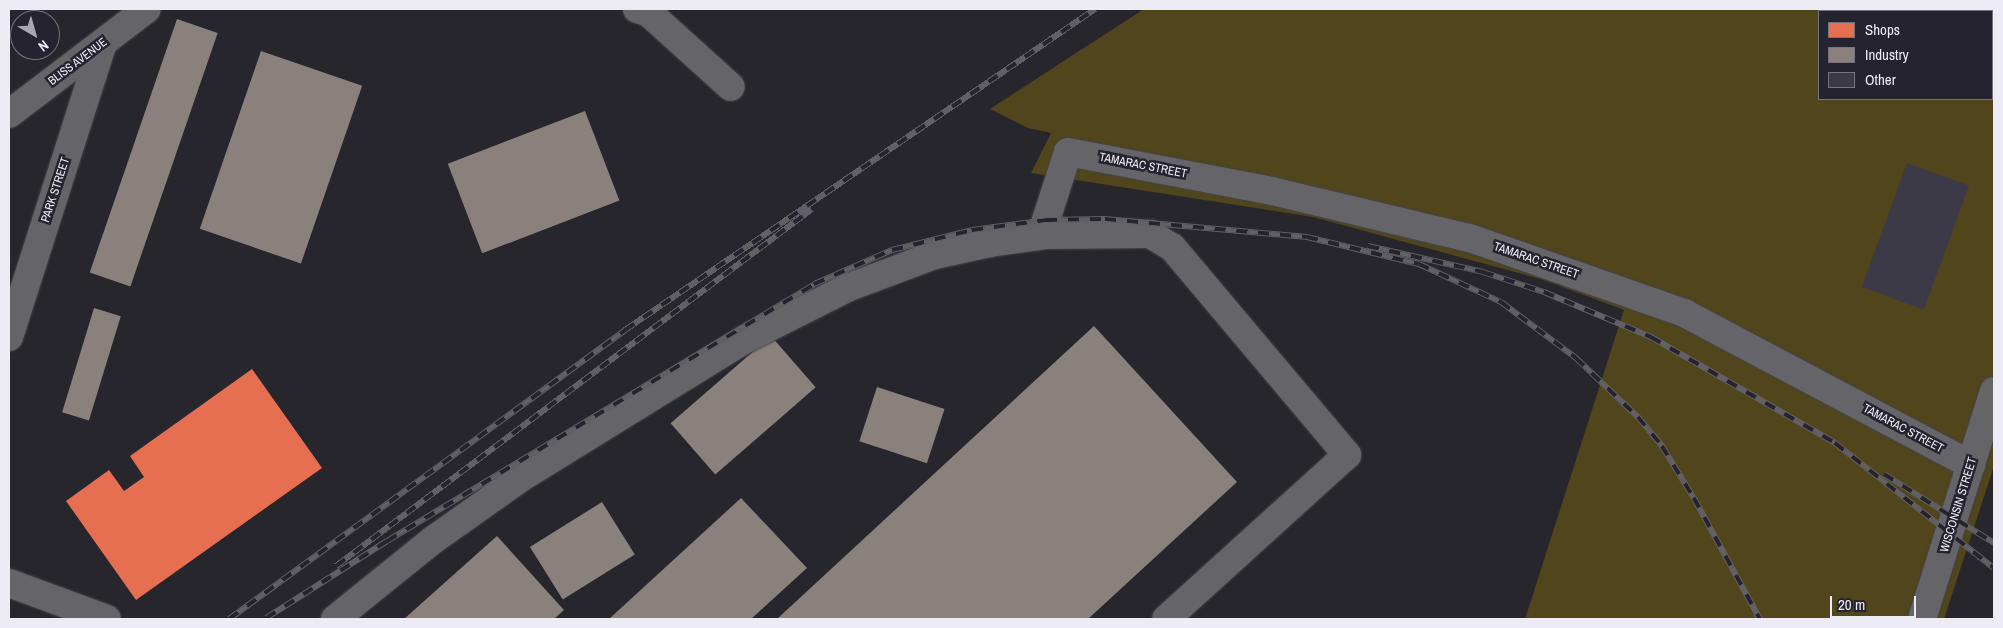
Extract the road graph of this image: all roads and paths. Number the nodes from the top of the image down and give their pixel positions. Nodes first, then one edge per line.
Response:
1 (637, 9) edge
2 (136, 12) edge
3 (103, 43) junction
4 (731, 86) dead end
5 (9, 114) edge
6 (1047, 235) junction
7 (9, 338) edge
8 (1994, 391) edge
9 (1971, 465) junction
10 (9, 583) edge
11 (107, 619) edge
12 (335, 619) edge
13 (1166, 619) edge
14 (1922, 619) edge

1 - 4 street
2 - 3 street, BLISS AVENUE
3 - 5 street, BLISS AVENUE
3 - 7 street, PARK STREET
6 - 9 street, TAMARAC STREET
6 - 12 street
6 - 13 street
8 - 9 street, WISCONSIN STREET
9 - 14 street, WISCONSIN STREET
10 - 11 street

